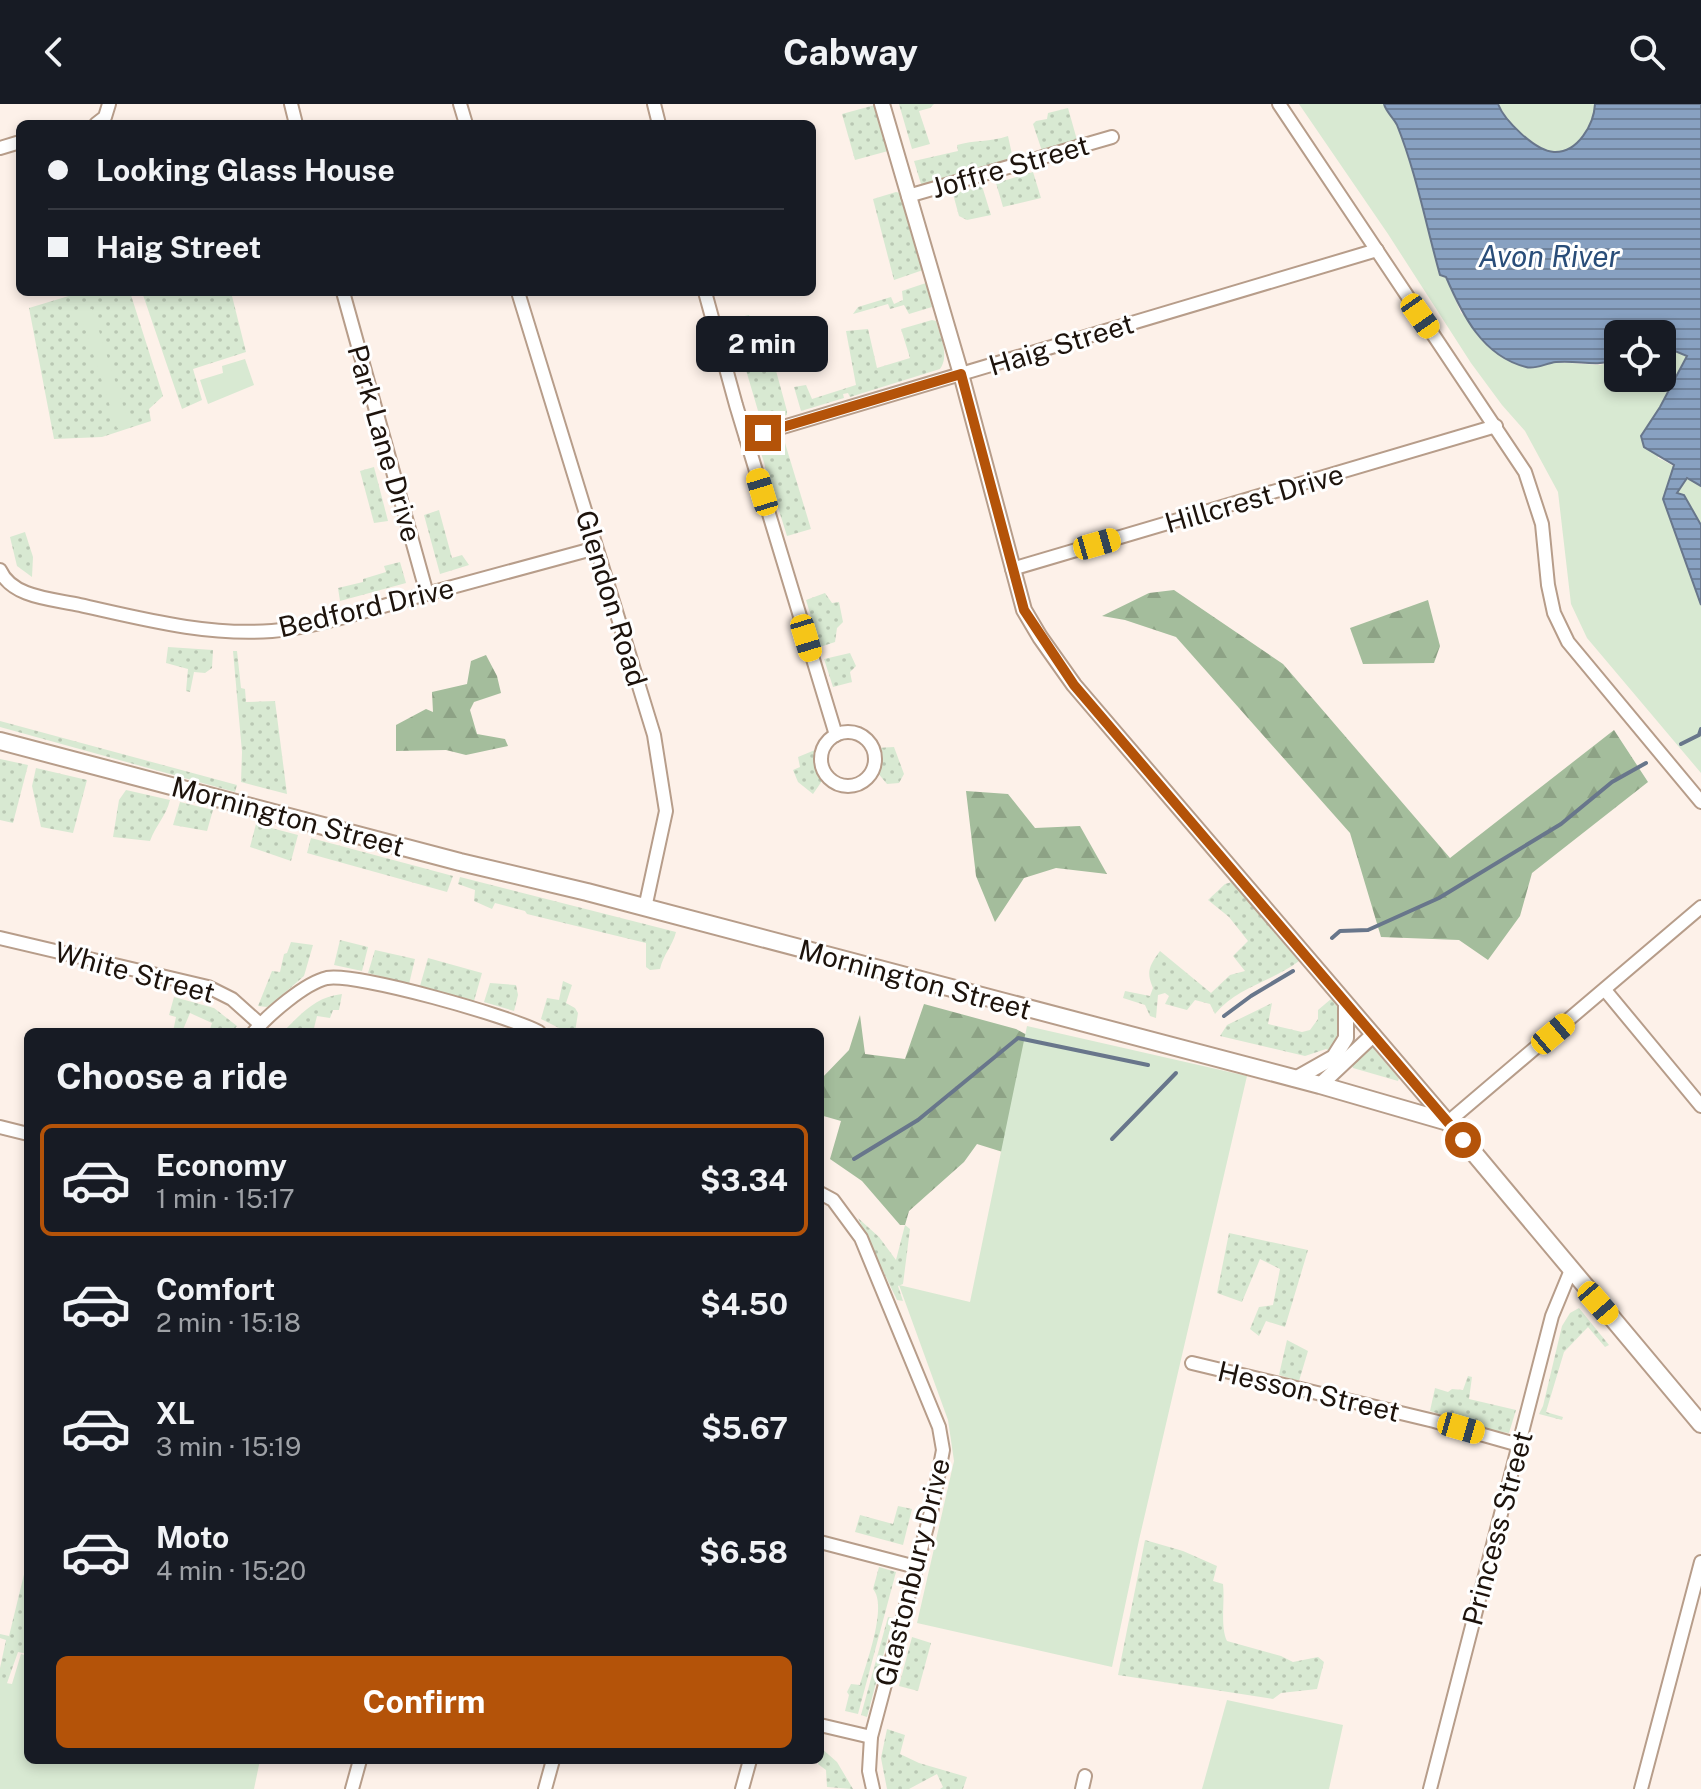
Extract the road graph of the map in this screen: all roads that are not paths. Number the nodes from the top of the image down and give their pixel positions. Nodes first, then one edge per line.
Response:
1 (882, 104) edge
2 (1279, 104) edge
3 (1112, 137) dead end
4 (908, 196) junction
5 (1377, 250) junction
6 (344, 296) edge
7 (519, 296) edge
8 (706, 296) edge
9 (961, 374) junction
10 (1496, 426) junction
11 (746, 438) junction
12 (596, 548) junction
13 (1012, 569) junction
14 (0, 570) edge
15 (427, 594) junction
16 (836, 735) junction
17 (0, 741) edge
18 (1701, 802) edge
19 (1701, 907) edge
20 (645, 908) junction
21 (0, 938) edge
22 (1605, 990) junction
23 (1346, 1004) junction
24 (257, 1028) edge
25 (528, 1028) edge
26 (1373, 1035) junction
27 (1295, 1079) junction
28 (1320, 1085) junction
29 (1701, 1106) edge
30 (1448, 1122) junction
31 (0, 1127) edge
32 (24, 1133) edge
33 (824, 1195) edge
34 (1571, 1270) junction
35 (1192, 1363) dead end
36 (1701, 1424) edge
37 (1519, 1445) junction
38 (824, 1543) edge
39 (1701, 1562) edge
40 (916, 1567) junction
41 (824, 1726) edge
42 (871, 1737) junction
43 (359, 1764) edge
44 (552, 1764) edge
45 (749, 1764) edge
46 (352, 1789) edge
47 (545, 1789) edge
48 (742, 1789) edge
49 (873, 1789) edge
50 (1430, 1789) edge
51 (1641, 1789) edge

1 - 4 street
2 - 5 street
3 - 4 street, Joffre Street
4 - 9 street
5 - 9 street, Haig Street
5 - 10 street
6 - 15 street, Park Lane Drive
7 - 12 street, Glendon Road
8 - 11 street
9 - 11 street, Haig Street
9 - 13 street
10 - 13 street, Hillcrest Drive
10 - 18 street
11 - 16 street
12 - 15 street, Bedford Drive
12 - 20 street, Glendon Road
13 - 23 street
14 - 15 street, Bedford Drive
16 - 16 street
17 - 20 main road, Mornington Street
19 - 22 street
20 - 27 main road, Mornington Street
21 - 24 street, White Street
22 - 29 street
22 - 30 street
23 - 26 street
23 - 27 street
24 - 25 street
26 - 28 street
26 - 30 street
27 - 28 main road, Mornington Street
28 - 30 main road, Mornington Street
30 - 34 main road
31 - 32 street
33 - 40 street, Glastonbury Drive
34 - 36 main road
34 - 37 street, Princess Street
35 - 37 street, Hesson Street
37 - 50 street, Princess Street
38 - 40 street
39 - 51 street
40 - 42 street, Glastonbury Drive
41 - 42 street
42 - 49 street, Glastonbury Drive
43 - 46 street
44 - 47 street
45 - 48 street

